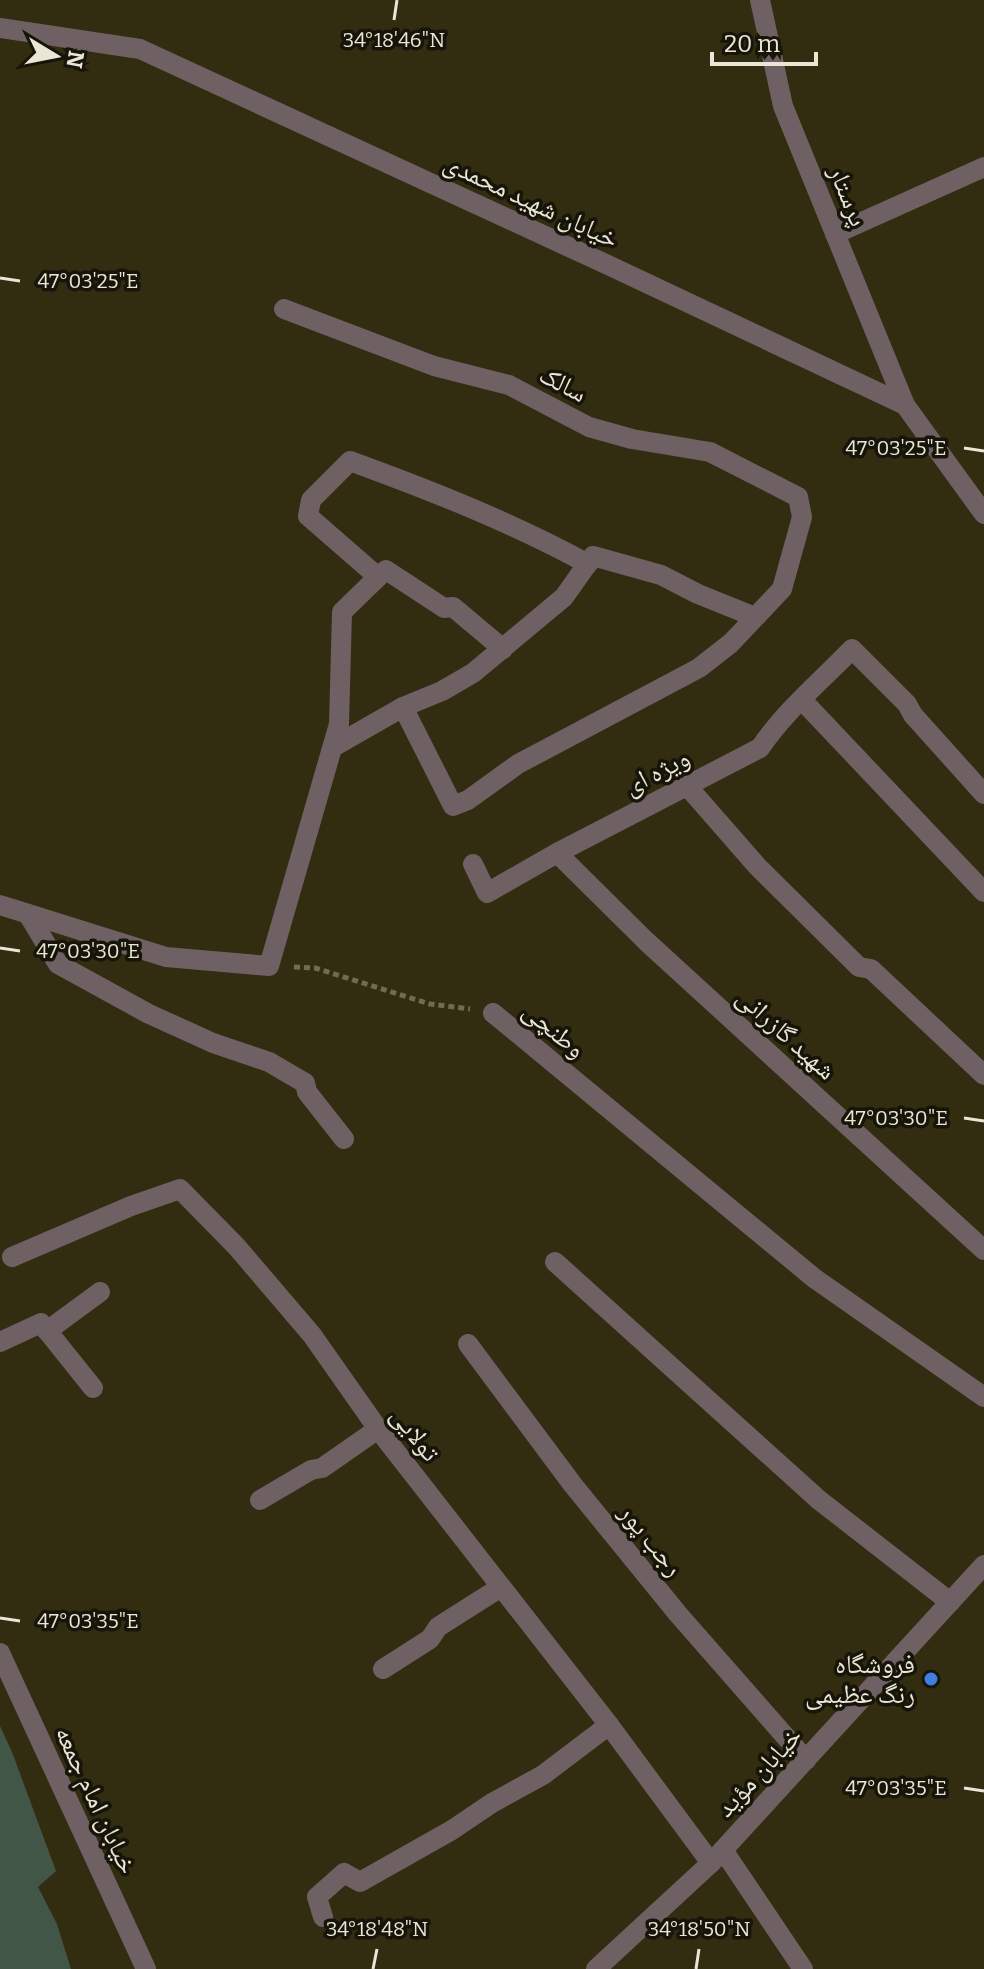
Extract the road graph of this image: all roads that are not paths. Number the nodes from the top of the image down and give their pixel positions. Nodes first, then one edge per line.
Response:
1 (760, 0) edge
2 (0, 28) edge
3 (984, 167) edge
4 (835, 234) junction
5 (284, 309) dead end
6 (905, 405) junction
7 (984, 514) edge
8 (588, 564) junction
9 (378, 577) junction
10 (755, 617) junction
11 (503, 649) junction
12 (802, 700) junction
13 (403, 707) junction
14 (333, 747) junction
15 (688, 787) junction
16 (984, 794) edge
17 (557, 853) junction
18 (473, 864) dead end
19 (984, 892) edge
20 (0, 905) edge
21 (28, 914) junction
22 (493, 1013) road end
23 (984, 1075) edge
24 (344, 1139) dead end
25 (984, 1250) edge
26 (12, 1257) dead end
27 (555, 1262) dead end
28 (100, 1292) dead end
29 (47, 1331) junction
30 (0, 1342) edge
31 (468, 1344) dead end
32 (93, 1388) dead end
33 (984, 1397) edge
34 (378, 1429) junction
35 (260, 1500) dead end
36 (984, 1565) edge
37 (501, 1587) junction
38 (950, 1602) junction
39 (0, 1653) edge
40 (383, 1669) dead end
41 (609, 1725) junction
42 (806, 1760) junction
43 (717, 1856) junction
44 (323, 1917) dead end
45 (146, 1969) edge
46 (596, 1969) edge
47 (803, 1969) edge

1 - 4 street, پرستار
2 - 6 street, خیابان شهید محمدی
3 - 4 street
4 - 6 street, پرستار
5 - 10 street, سالک
6 - 7 street, خیابان شهید محمدی
8 - 9 street
8 - 10 street
8 - 11 street
9 - 11 street
9 - 14 street
10 - 13 street
11 - 13 street
12 - 15 street, ویژه ای
12 - 16 street, ویژه ای
12 - 19 street
13 - 14 street
14 - 21 street
15 - 17 street, ویژه ای
15 - 23 street
17 - 18 street, ویژه ای
17 - 25 street, شهید گازرانی
20 - 21 street
21 - 24 street
22 - 33 street, وطنچی
26 - 34 street, تولایی
27 - 38 street
28 - 29 street
29 - 30 street
29 - 32 street
31 - 42 street, رجب پور
34 - 35 street
34 - 37 street, تولایی
36 - 38 street, خیابان مؤید
37 - 40 street
37 - 41 street, تولایی
38 - 42 street, خیابان مؤید
39 - 45 street, خیابان امام جمعه
41 - 43 street, تولایی
41 - 44 street
42 - 43 street, خیابان مؤید
43 - 46 street, خیابان مؤید
43 - 47 street, تولایی

